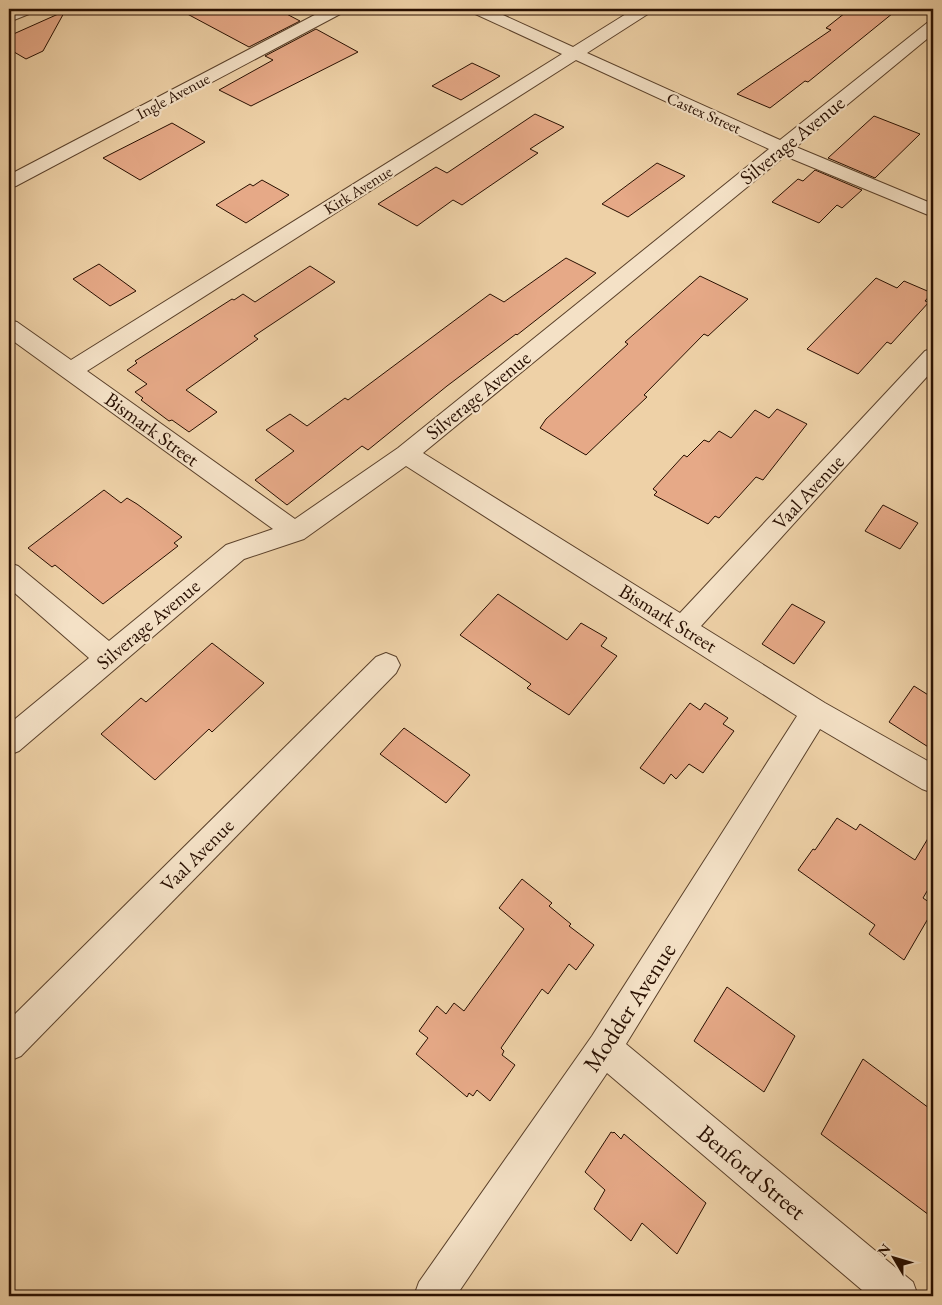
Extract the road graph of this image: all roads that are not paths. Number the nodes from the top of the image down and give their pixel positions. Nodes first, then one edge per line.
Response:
1 (28, 9) edge
2 (338, 9) edge
3 (477, 9) edge
4 (644, 9) edge
5 (9, 17) edge
6 (933, 26) edge
7 (573, 54) junction
8 (782, 148) junction
9 (9, 182) edge
10 (933, 211) edge
11 (9, 327) edge
12 (933, 356) edge
13 (71, 371) junction
14 (406, 454) junction
15 (295, 532) junction
16 (9, 573) edge
17 (683, 627) junction
18 (108, 657) junction
19 (386, 665) dead end
20 (815, 712) junction
21 (9, 742) edge
22 (933, 779) edge
23 (9, 1044) edge
24 (604, 1048) junction
25 (433, 1296) edge
26 (899, 1296) edge

1 - 5 street
2 - 9 street, Ingle Avenue
3 - 7 street, Castex Street
4 - 7 street, Kirk Avenue
6 - 8 street, Silverage Avenue
7 - 8 street, Castex Street
7 - 13 street, Kirk Avenue
8 - 10 street, Castex Street
8 - 14 street, Silverage Avenue
11 - 13 street, Bismark Street
12 - 17 street, Vaal Avenue
13 - 15 street, Bismark Street
14 - 15 street, Silverage Avenue
14 - 17 street, Bismark Street
15 - 18 street, Silverage Avenue
16 - 18 street
17 - 20 street, Bismark Street
18 - 21 street, Silverage Avenue
19 - 23 street, Vaal Avenue
20 - 22 street, Bismark Street
20 - 24 street, Modder Avenue
24 - 25 street, Modder Avenue
24 - 26 street, Benford Street

